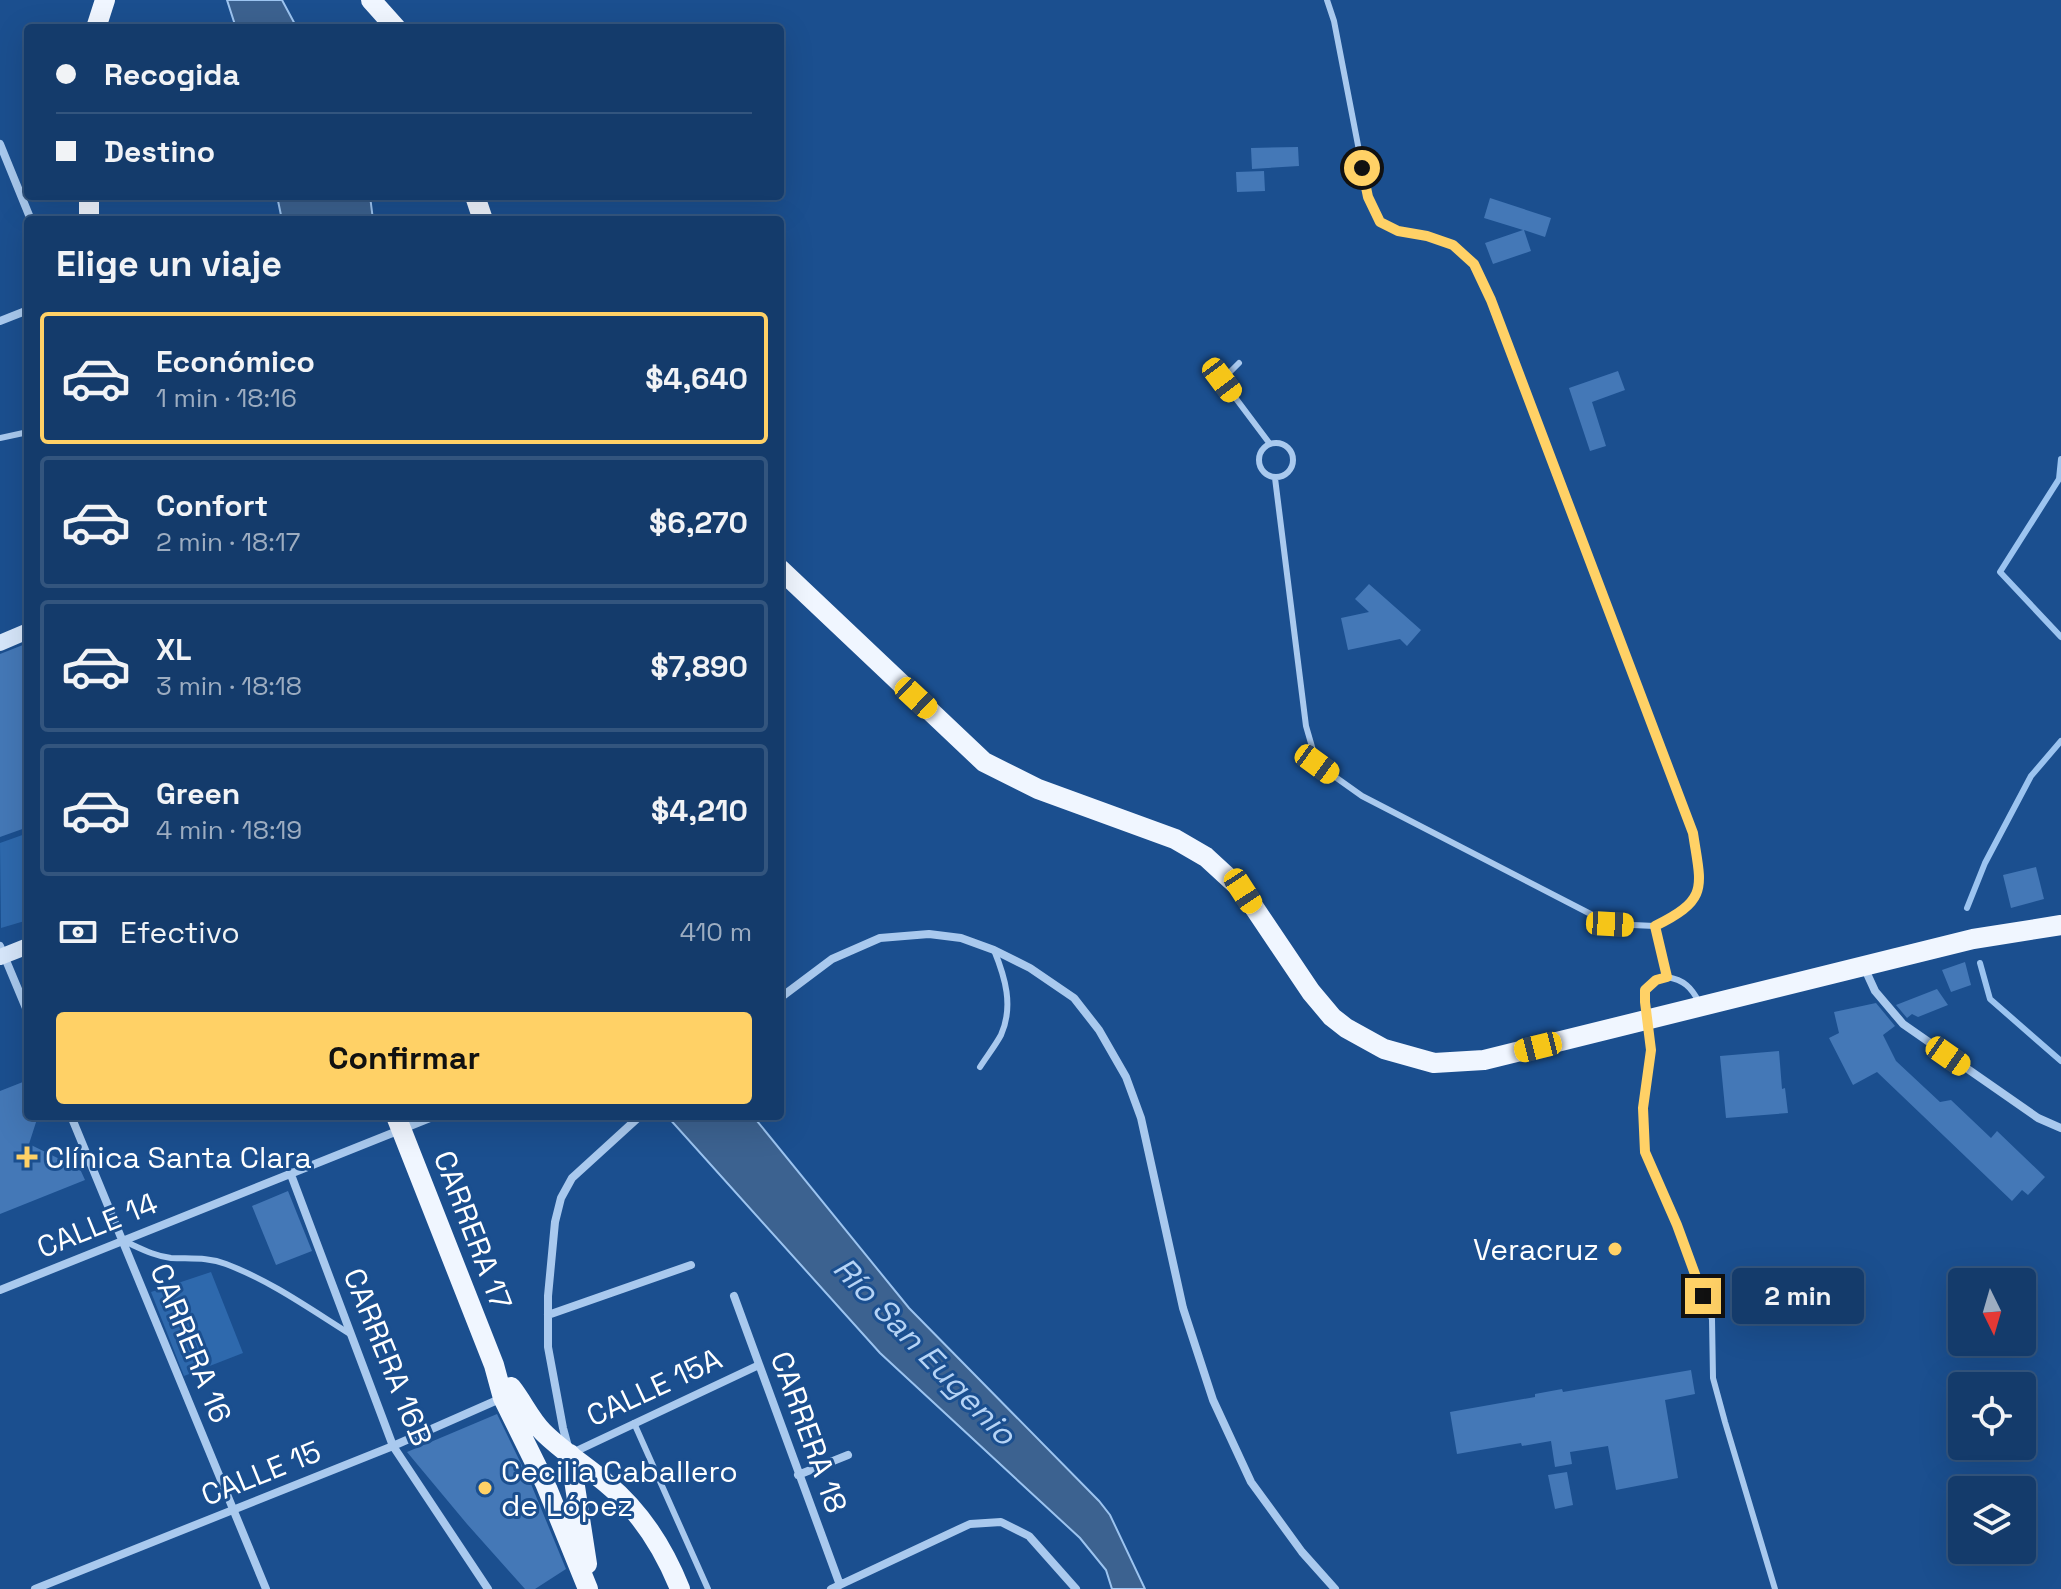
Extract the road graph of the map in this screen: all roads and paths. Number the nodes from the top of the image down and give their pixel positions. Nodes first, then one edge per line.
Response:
1 (105, 0) edge
2 (371, 0) edge
3 (1327, 0) edge
4 (97, 24) edge
5 (392, 24) edge
6 (0, 144) edge
7 (29, 216) edge
8 (24, 312) edge
9 (0, 321) edge
10 (1239, 363) dead end
11 (24, 433) edge
12 (0, 438) edge
13 (1270, 444) junction
14 (1275, 478) junction
15 (784, 573) edge
16 (24, 633) edge
17 (0, 643) edge
18 (2061, 925) edge
19 (1655, 926) junction
20 (24, 947) edge
21 (994, 950) junction
22 (1, 953) edge
23 (1863, 966) junction
24 (1667, 977) junction
25 (784, 995) edge
26 (24, 1004) edge
27 (1701, 1006) junction
28 (1648, 1020) junction
29 (980, 1067) dead end
30 (73, 1120) edge
31 (635, 1120) edge
32 (398, 1123) edge
33 (2061, 1128) edge
34 (290, 1172) junction
35 (122, 1240) junction
36 (691, 1265) dead end
37 (0, 1290) edge
38 (734, 1296) dead end
39 (548, 1315) junction
40 (350, 1334) junction
41 (494, 1365) junction
42 (759, 1365) junction
43 (503, 1398) junction
44 (634, 1423) junction
45 (393, 1446) junction
46 (570, 1454) junction
47 (848, 1455) dead end
48 (798, 1475) junction
49 (234, 1510) junction
50 (836, 1587) edge
51 (35, 1589) edge
52 (266, 1589) edge
53 (488, 1589) edge
54 (590, 1589) edge
55 (680, 1589) edge
56 (708, 1589) edge
57 (1076, 1589) edge
58 (1335, 1589) edge
59 (1775, 1589) edge

1 - 4 main road
2 - 5 main road
3 - 19 lane
6 - 7 street
8 - 9 street
10 - 13 lane
11 - 12 lane
13 - 14 lane
13 - 14 lane
14 - 19 lane
15 - 28 main road
16 - 17 main road
18 - 23 main road
19 - 24 lane
20 - 22 main road
21 - 25 street
21 - 29 lane
21 - 58 street
22 - 26 street
23 - 27 main road
23 - 33 street
24 - 27 lane
24 - 28 lane
27 - 28 main road
28 - 59 lane
30 - 35 street, CARRERA 16
31 - 39 street
32 - 34 street, CALLE 14
32 - 41 main road, CARRERA 17
34 - 35 street, CALLE 14
34 - 40 street, CARRERA 16B
35 - 37 street, CALLE 14
35 - 40 lane
35 - 49 street, CARRERA 16
36 - 39 street
38 - 42 street, CARRERA 18
39 - 46 street
40 - 45 street, CARRERA 16B
41 - 43 main road, CARRERA 17
41 - 46 main road, CARRERA 17
42 - 44 street, CALLE 15A
42 - 48 street, CARRERA 18
43 - 45 street, CALLE 15
43 - 54 main road, CARRERA 17
44 - 46 street, CALLE 15A
44 - 56 lane
45 - 49 street, CALLE 15
45 - 53 street, CARRERA 16B
46 - 54 main road
46 - 55 main road, CARRERA 17
47 - 48 street
48 - 50 street, CARRERA 18
49 - 51 street, CALLE 15
49 - 52 street, CARRERA 16
50 - 57 street

